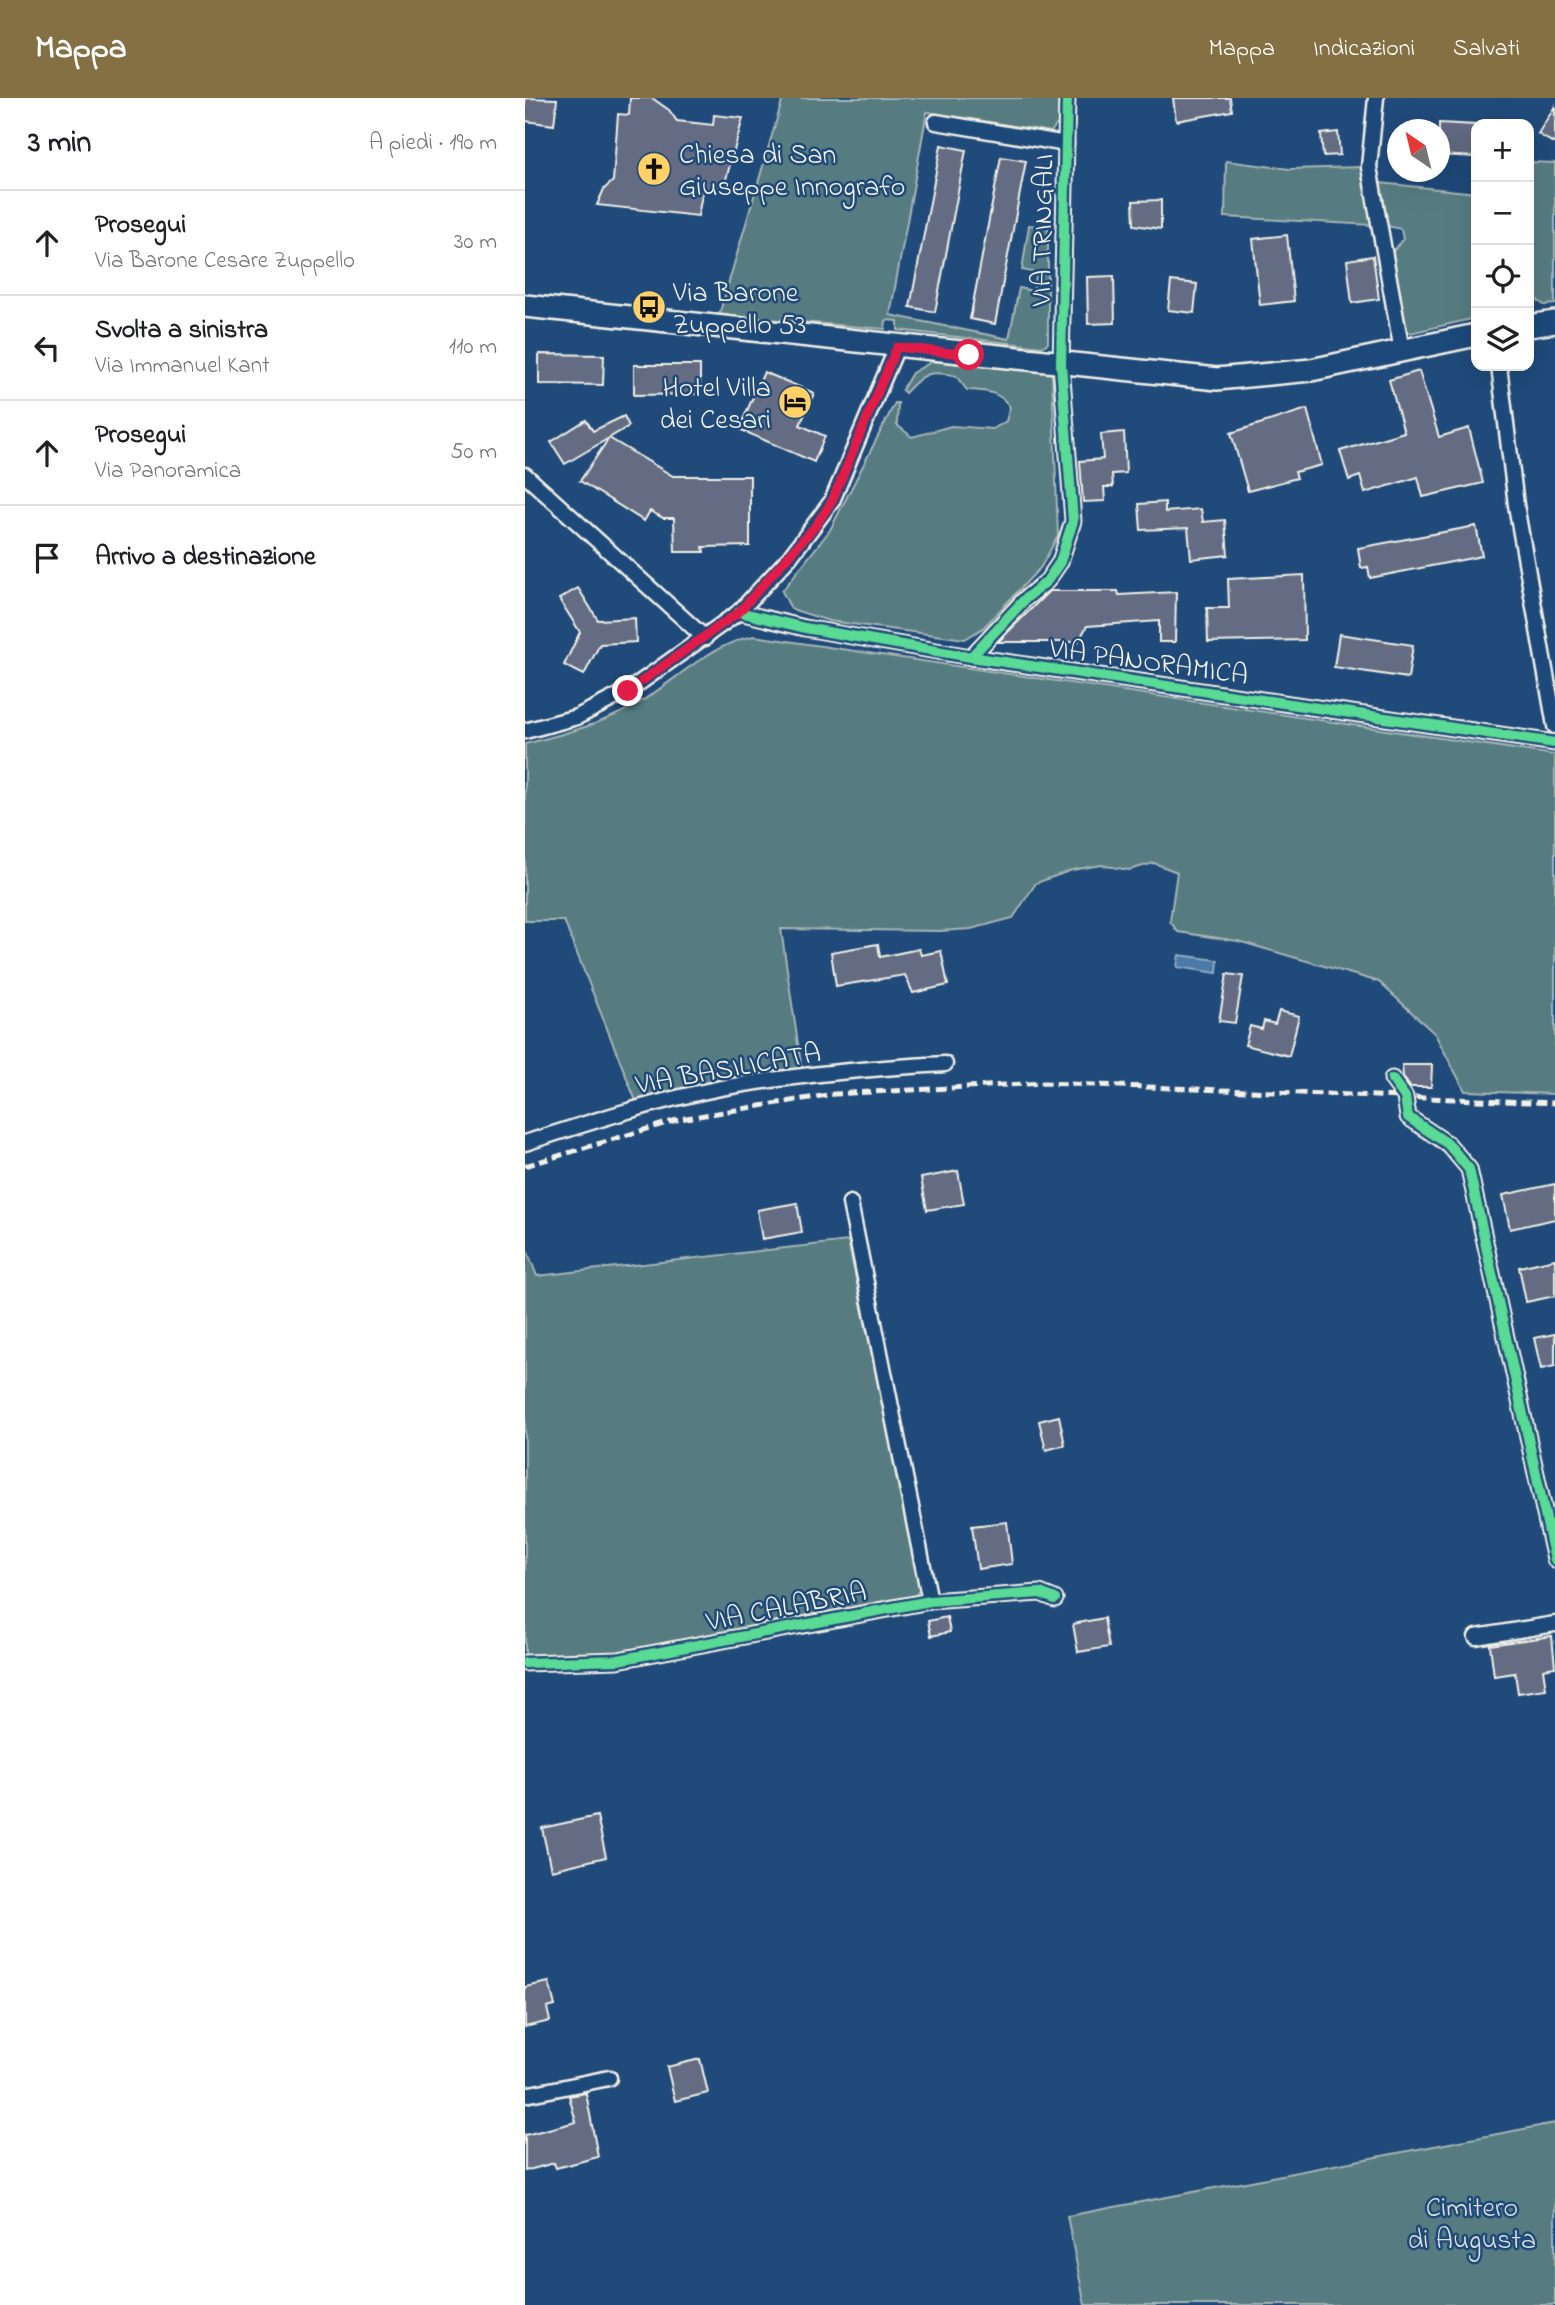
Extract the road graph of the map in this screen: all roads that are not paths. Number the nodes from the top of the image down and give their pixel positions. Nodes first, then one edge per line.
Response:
1 (1067, 98) edge
2 (1376, 98) edge
3 (936, 122) dead end
4 (1066, 144) junction
5 (525, 306) edge
6 (1555, 321) edge
7 (1534, 325) edge
8 (1471, 336) edge
9 (897, 347) junction
10 (1402, 351) junction
11 (1061, 364) junction
12 (1500, 371) edge
13 (525, 475) edge
14 (739, 612) junction
15 (705, 638) junction
16 (971, 657) junction
17 (1555, 726) edge
18 (525, 731) edge
19 (1555, 743) edge
20 (945, 1064) dead end
21 (1392, 1079) dead end
22 (525, 1143) edge
23 (850, 1203) dead end
24 (1555, 1560) edge
25 (1055, 1599) dead end
26 (930, 1601) junction
27 (1555, 1625) edge
28 (1476, 1637) dead end
29 (525, 1663) edge
30 (609, 2078) dead end
31 (525, 2095) edge

1 - 4 street, VIA TRINGALI
2 - 10 street
3 - 4 street
4 - 11 street, VIA TRINGALI
5 - 9 main road
6 - 7 main road
8 - 10 main road
9 - 11 main road
9 - 14 street
10 - 11 main road
11 - 16 street, VIA TRINGALI
12 - 17 street
13 - 15 street
14 - 15 street
14 - 16 street, VIA PANORAMICA
15 - 18 street
16 - 19 street, VIA PANORAMICA
20 - 22 street, VIA BASILICATA
21 - 24 street
23 - 26 street
25 - 26 street, VIA CALABRIA
26 - 29 street, VIA CALABRIA
27 - 28 street
30 - 31 street

